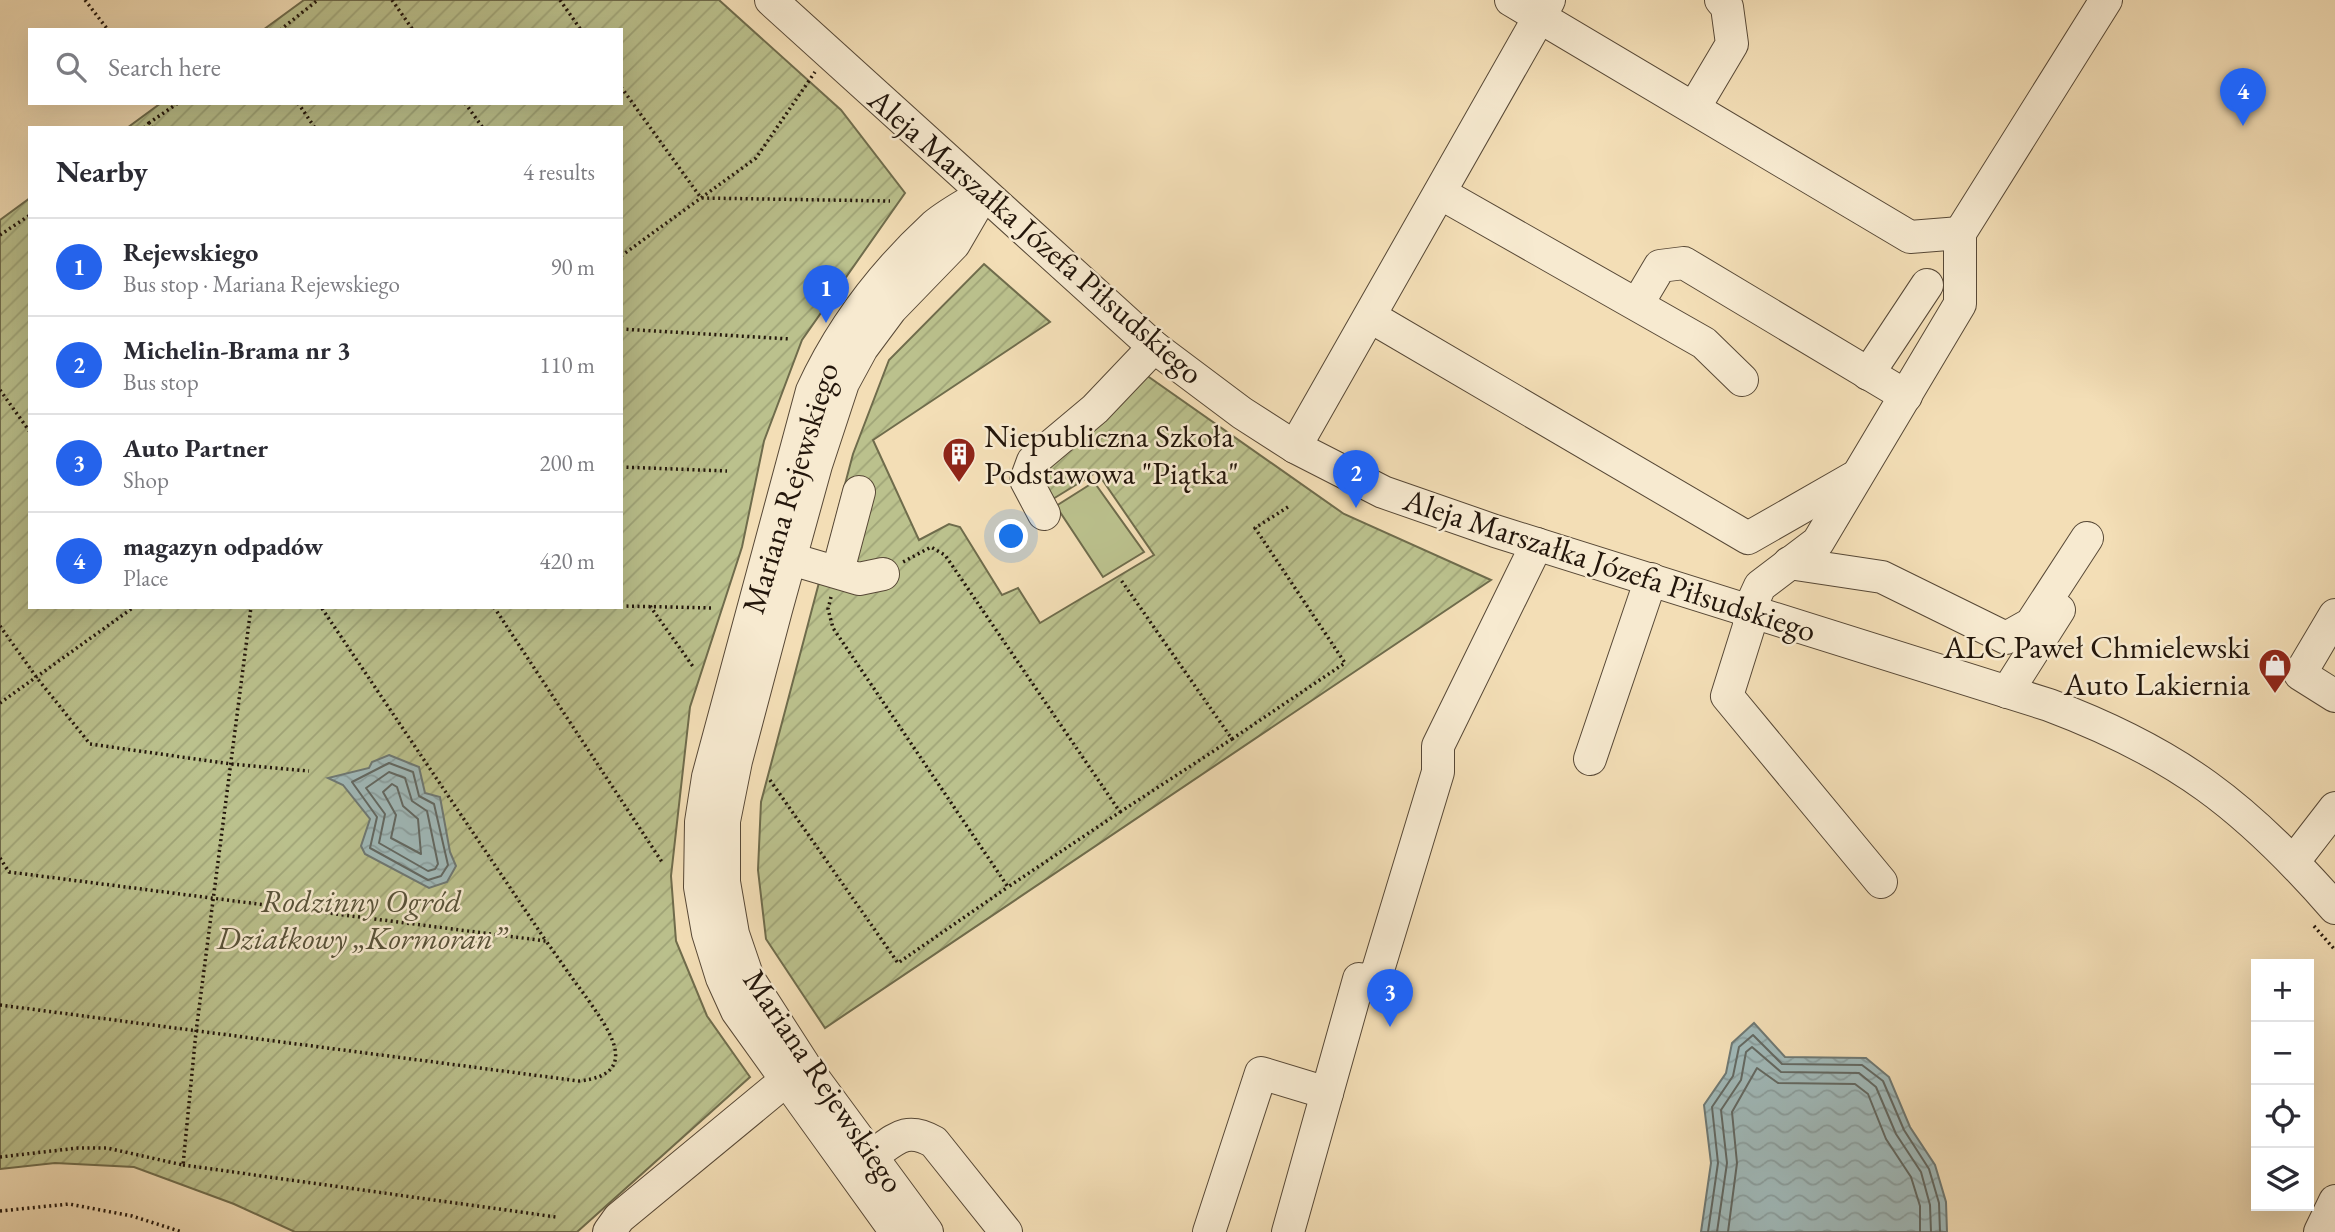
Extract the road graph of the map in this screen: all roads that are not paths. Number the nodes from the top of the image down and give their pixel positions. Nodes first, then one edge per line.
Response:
1 (771, 0) edge
2 (1511, 0) edge
3 (1721, 0) edge
4 (2106, 0) edge
5 (1544, 8) edge
6 (1694, 108) junction
7 (1440, 193) junction
8 (984, 194) junction
9 (1960, 233) junction
10 (1927, 285) dead end
11 (1638, 303) junction
12 (1371, 317) junction
13 (1154, 347) junction
14 (1868, 374) junction
15 (1742, 380) dead end
16 (1906, 396) junction
17 (1295, 447) junction
18 (1858, 475) junction
19 (859, 492) dead end
20 (1044, 514) dead end
21 (2087, 538) dead end
22 (1536, 544) junction
23 (791, 559) junction
24 (1789, 563) junction
25 (838, 571) junction
26 (883, 574) road end
27 (1651, 579) junction
28 (2062, 605) dead end
29 (1749, 610) junction
30 (2335, 615) edge
31 (2007, 692) junction
32 (2335, 696) edge
33 (1590, 759) dead end
34 (2332, 817) edge
35 (2294, 860) junction
36 (1881, 882) dead end
37 (2322, 914) edge
38 (795, 1072) junction
39 (1327, 1093) junction
40 (873, 1156) junction
41 (2335, 1201) edge
42 (609, 1232) edge
43 (896, 1232) edge
44 (927, 1232) edge
45 (1006, 1232) edge
46 (1209, 1232) edge
47 (1288, 1232) edge
48 (2320, 1232) edge

1 - 8 street, Aleja Marszałka Józefa Piłsudskiego
2 - 5 street
3 - 6 street
4 - 9 street
5 - 6 street
5 - 7 street
6 - 9 street
7 - 11 street
7 - 12 street
8 - 13 street, Aleja Marszałka Józefa Piłsudskiego
8 - 23 street, Mariana Rejewskiego
8 - 38 street, Mariana Rejewskiego
9 - 16 street
10 - 14 street
11 - 14 street
11 - 15 street
12 - 17 street
12 - 18 street
13 - 17 street, Aleja Marszałka Józefa Piłsudskiego
13 - 20 street
14 - 16 street
16 - 18 street
17 - 22 street, Aleja Marszałka Józefa Piłsudskiego
18 - 24 street
19 - 25 street
21 - 24 street
22 - 27 street, Aleja Marszałka Józefa Piłsudskiego
22 - 39 street
23 - 25 street
23 - 38 street, Mariana Rejewskiego
24 - 29 street
25 - 26 street
27 - 29 street, Aleja Marszałka Józefa Piłsudskiego
27 - 33 street
28 - 31 street
29 - 31 street, Aleja Marszałka Józefa Piłsudskiego
29 - 36 street
30 - 32 street
31 - 35 street, Aleja Marszałka Józefa Piłsudskiego
34 - 35 street
35 - 37 street, Aleja Marszałka Józefa Piłsudskiego
38 - 40 street, Mariana Rejewskiego
38 - 42 street
38 - 43 street, Mariana Rejewskiego
39 - 46 street
39 - 47 street
40 - 44 street, Mariana Rejewskiego
40 - 45 street
41 - 48 street

